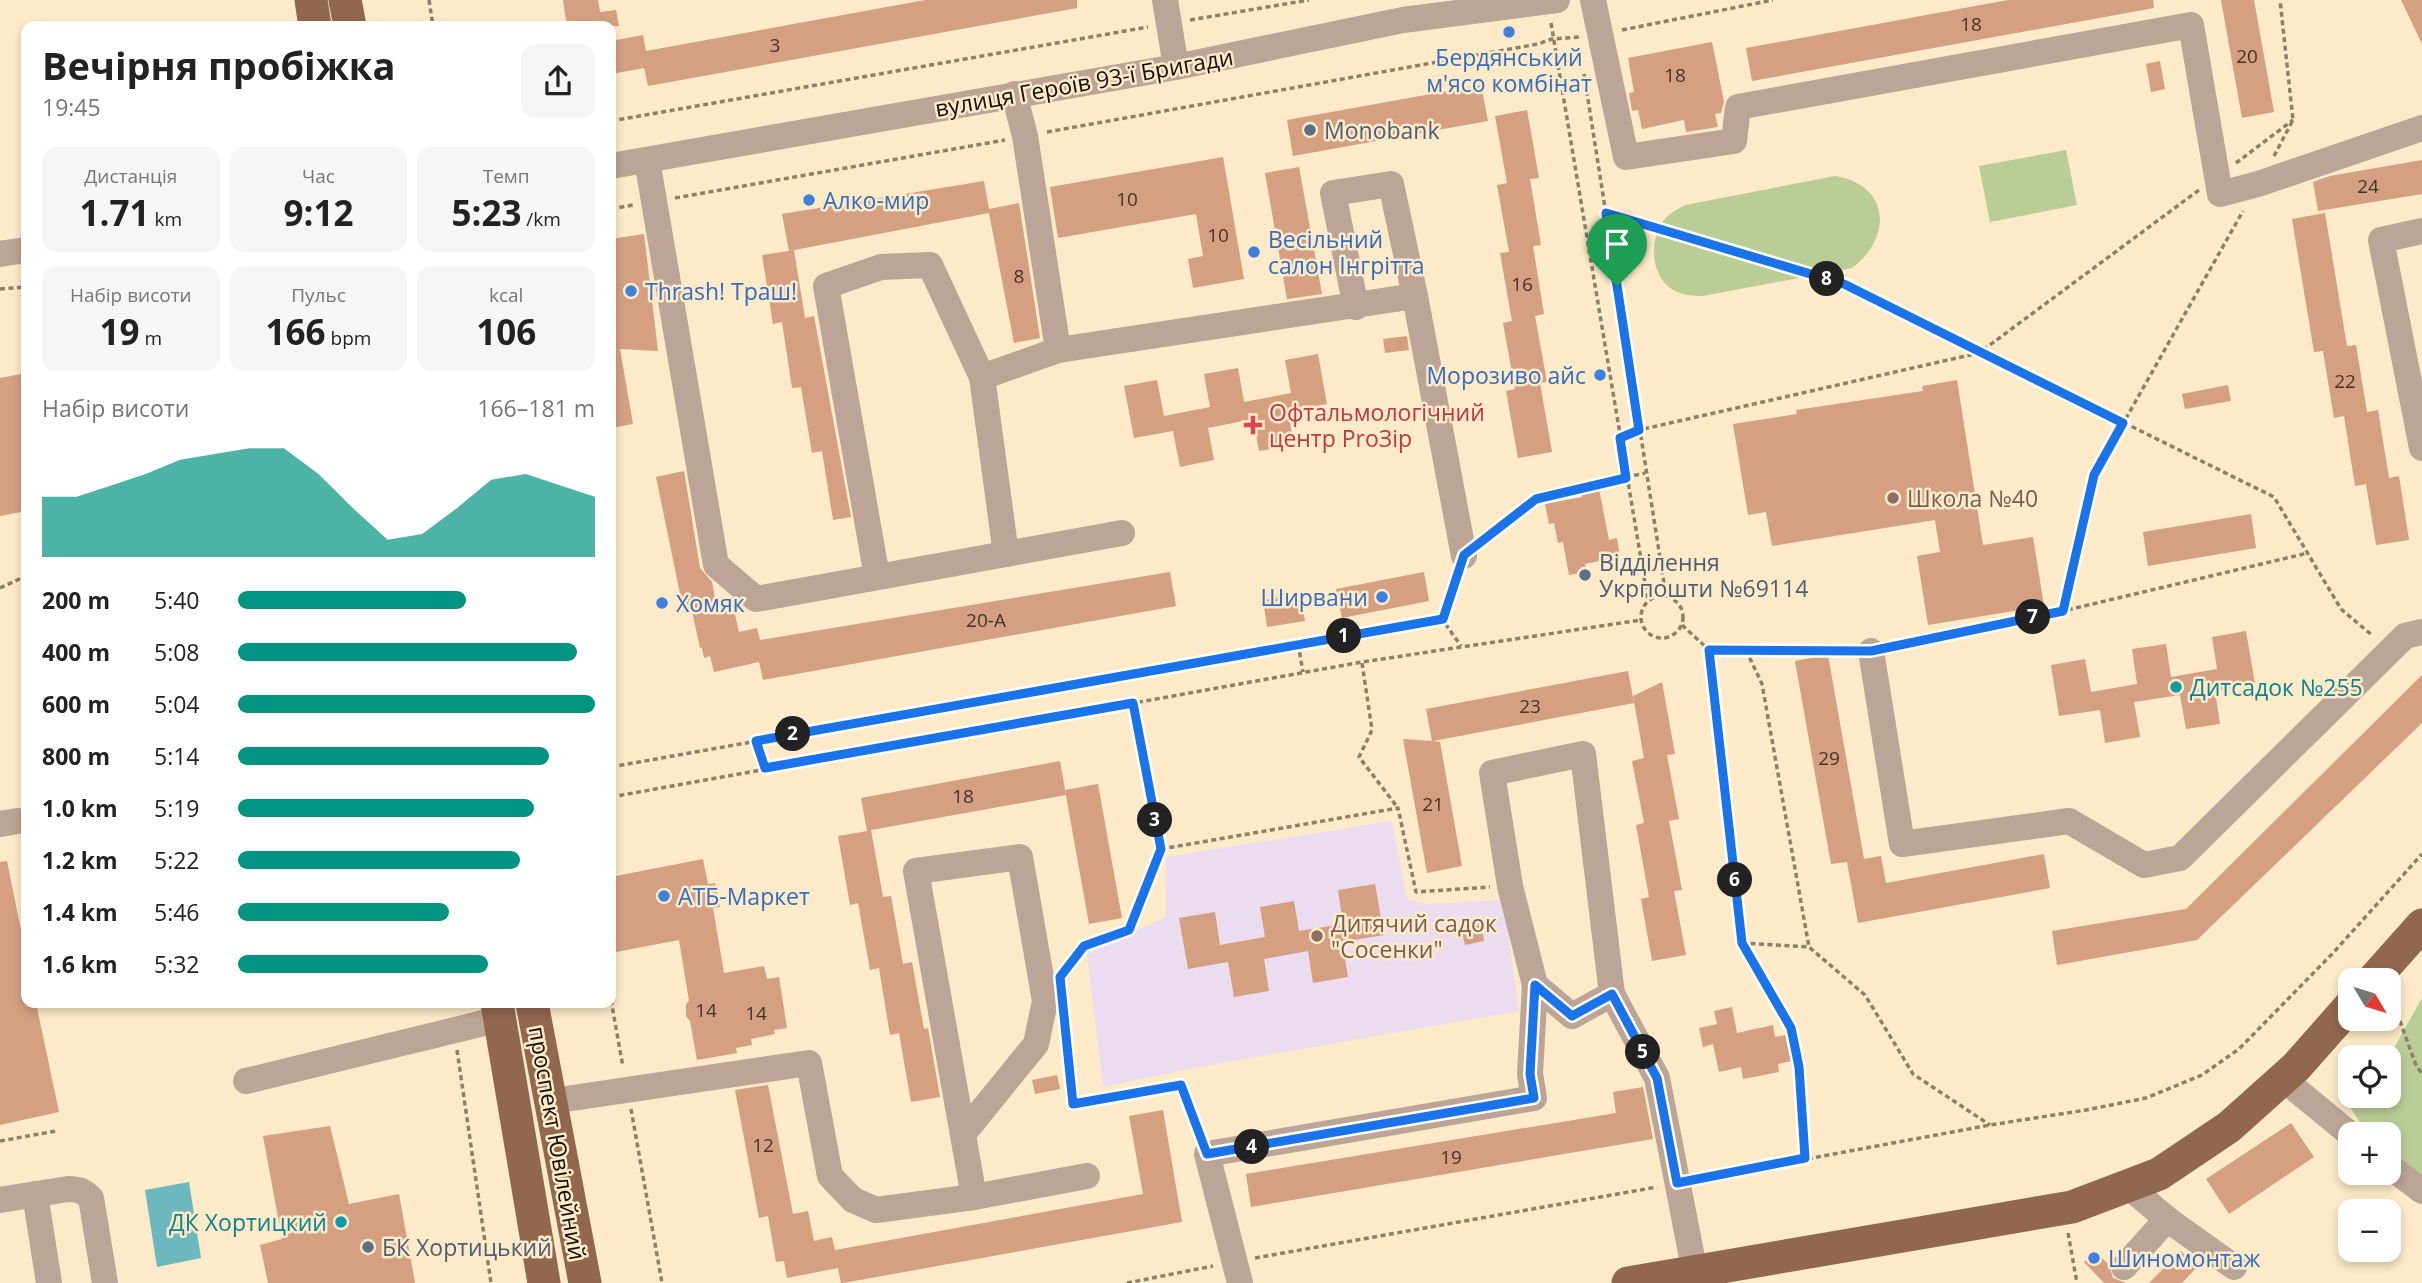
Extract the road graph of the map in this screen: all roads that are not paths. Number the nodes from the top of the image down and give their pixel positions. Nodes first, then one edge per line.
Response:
1 (311, 0) edge
2 (345, 0) edge
3 (1557, 0) edge
4 (1593, 0) edge
5 (1549, 1) edge
6 (1167, 12) edge
7 (314, 21) edge
8 (349, 21) edge
9 (1176, 67) junction
10 (1014, 94) junction
11 (2422, 128) edge
12 (647, 160) junction
13 (616, 165) edge
14 (2422, 231) edge
15 (21, 251) edge
16 (0, 254) edge
17 (1415, 296) junction
18 (1356, 306) junction
19 (1058, 350) junction
20 (982, 377) junction
21 (2422, 448) edge
22 (1122, 533) dead end
23 (1006, 554) junction
24 (1464, 555) road end
25 (877, 577) junction
26 (2422, 632) edge
27 (1871, 651) road end
28 (2422, 925) edge
29 (2384, 968) edge
30 (1535, 985) junction
31 (1612, 994) junction
32 (533, 1008) edge
33 (498, 1011) edge
34 (2338, 1019) edge
35 (2283, 1079) junction
36 (246, 1081) dead end
37 (552, 1101) junction
38 (2338, 1124) edge
39 (963, 1134) junction
40 (2401, 1175) edge
41 (1087, 1176) dead end
42 (2128, 1186) junction
43 (2422, 1191) edge
44 (35, 1195) junction
45 (974, 1197) junction
46 (0, 1200) edge
47 (2166, 1219) junction
48 (2234, 1266) dead end
49 (2124, 1267) dead end
50 (1238, 1272) edge
51 (1695, 1277) edge
52 (49, 1283) edge
53 (105, 1283) edge
54 (544, 1283) edge
55 (585, 1283) edge
56 (1628, 1283) edge

1 - 7 main road
2 - 8 main road
3 - 5 street, вулиця Героїв 93-ї Бригади
4 - 11 street
5 - 9 street, вулиця Героїв 93-ї Бригади
6 - 9 street
9 - 10 street, вулиця Героїв 93-ї Бригади
10 - 12 street, вулиця Героїв 93-ї Бригади
10 - 19 street
12 - 13 street, вулиця Героїв 93-ї Бригади
12 - 25 street
14 - 21 street
15 - 16 street
17 - 18 street
17 - 18 street
17 - 24 street
18 - 19 street
19 - 20 street
20 - 23 street
20 - 25 street
22 - 23 street
23 - 25 street
26 - 27 street
28 - 29 main road
30 - 31 street
30 - 31 street
30 - 50 street
31 - 51 street
32 - 37 main road, проспект Ювілейний
33 - 36 street
33 - 54 main road, проспект Ювілейний
34 - 35 main road
35 - 38 street
35 - 42 main road
37 - 45 street
37 - 55 main road, проспект Ювілейний
39 - 39 street
39 - 45 street
40 - 43 street
41 - 45 street
42 - 47 street
42 - 51 main road
44 - 46 street
44 - 52 street
44 - 53 street
47 - 48 street
47 - 49 street
51 - 56 main road

